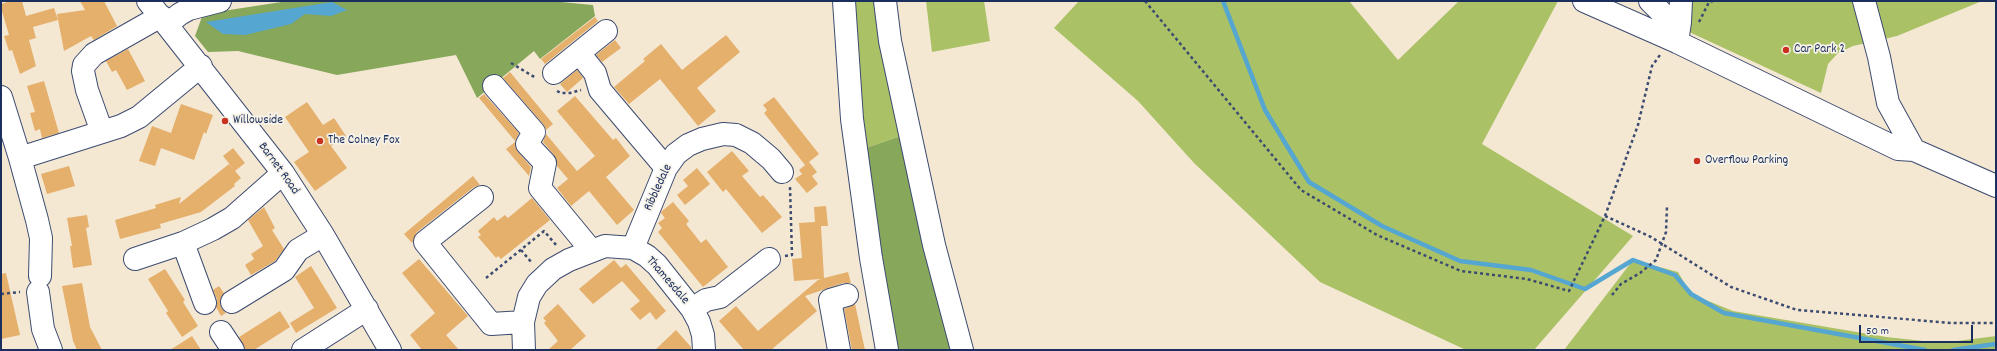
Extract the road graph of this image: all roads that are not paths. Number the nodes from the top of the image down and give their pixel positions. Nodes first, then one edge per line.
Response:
1 (220, 1) edge
2 (844, 1) edge
3 (885, 1) edge
4 (1584, 1) edge
5 (1650, 1) edge
6 (1681, 1) edge
7 (1864, 1) edge
8 (1618, 9) edge
9 (159, 14) edge
10 (606, 31) dead end
11 (1678, 32) junction
12 (579, 53) junction
13 (201, 66) junction
14 (554, 73) dead end
15 (494, 86) dead end
16 (1, 97) edge
17 (102, 132) junction
18 (1914, 150) junction
19 (20, 158) junction
20 (666, 168) junction
21 (782, 172) road end
22 (283, 173) junction
23 (1996, 186) edge
24 (482, 197) dead end
25 (323, 235) junction
26 (183, 243) junction
27 (633, 248) junction
28 (591, 250) junction
29 (769, 258) road end
30 (135, 259) dead end
31 (832, 300) dead end
32 (232, 302) dead end
33 (205, 303) dead end
34 (367, 309) junction
35 (692, 310) junction
36 (523, 322) junction
37 (46, 348) edge
38 (303, 350) edge
39 (390, 350) edge
40 (524, 350) edge
41 (704, 350) edge
42 (839, 350) edge
43 (887, 350) edge
44 (962, 350) edge

1 - 9 street
2 - 43 street
3 - 44 street
4 - 8 street
5 - 11 street
6 - 11 street
7 - 18 street
8 - 11 street
9 - 13 street, Barnet Road
9 - 17 street
10 - 12 street
11 - 18 street
12 - 14 street
12 - 20 street
13 - 17 street
13 - 22 street, Barnet Road
15 - 28 street
16 - 19 street
17 - 19 street
18 - 23 street
19 - 37 street
20 - 21 street, Ribbledale
20 - 27 street, Ribbledale
22 - 25 street, Barnet Road
22 - 26 street
24 - 36 street
25 - 32 street
25 - 34 street, Barnet Road
26 - 30 street
26 - 33 street
27 - 28 street, Thamesdale
27 - 35 street, Thamesdale
28 - 36 street, Thamesdale
29 - 35 street
31 - 42 street
34 - 38 street
34 - 39 street, Barnet Road
35 - 41 street, Thamesdale
36 - 40 street, Thamesdale

